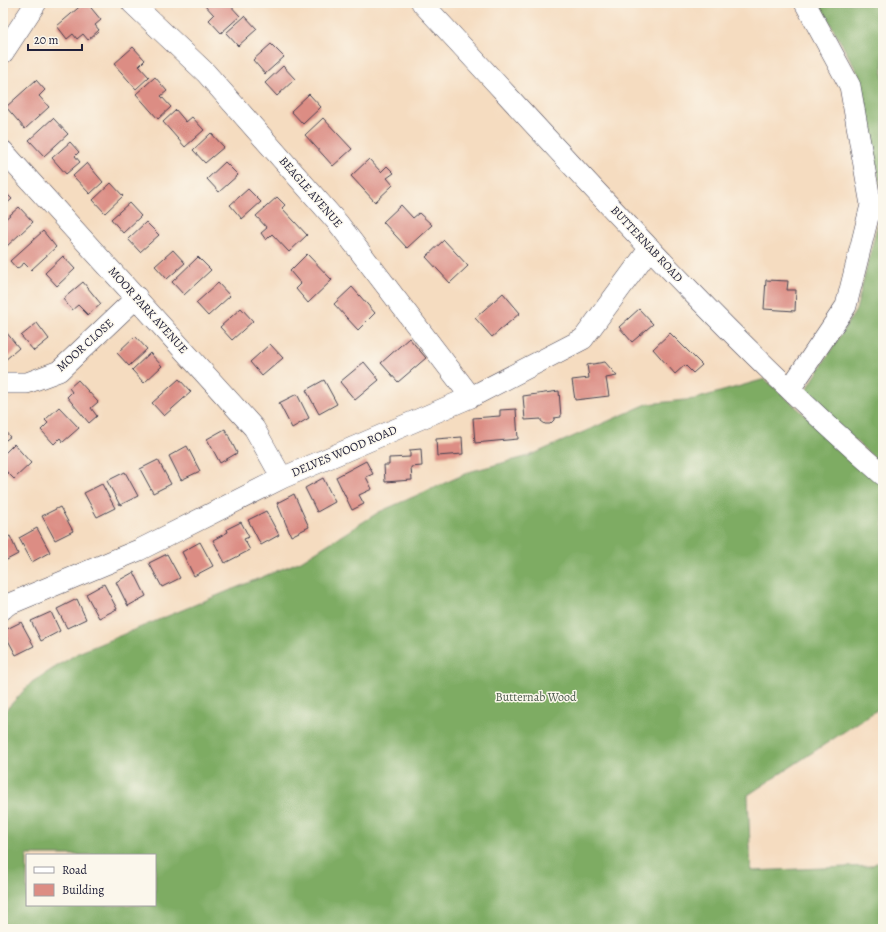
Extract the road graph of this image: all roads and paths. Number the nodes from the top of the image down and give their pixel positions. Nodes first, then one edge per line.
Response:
1 (36, 3) edge
2 (132, 3) edge
3 (422, 3) edge
4 (805, 3) edge
5 (3, 53) edge
6 (3, 151) edge
7 (650, 248) junction
8 (137, 298) junction
9 (3, 383) edge
10 (790, 389) junction
11 (471, 397) junction
12 (883, 474) edge
13 (282, 478) junction
14 (3, 609) edge

1 - 5 street
2 - 11 street, BEAGLE AVENUE
3 - 7 street, BUTTERNAB ROAD
4 - 10 street
6 - 8 street, MOOR PARK AVENUE
7 - 10 street, BUTTERNAB ROAD
7 - 11 street, DELVES WOOD ROAD
8 - 9 street, MOOR CLOSE
8 - 13 street, MOOR PARK AVENUE
10 - 12 street, BUTTERNAB ROAD
11 - 13 street, DELVES WOOD ROAD
13 - 14 street, DELVES WOOD ROAD

